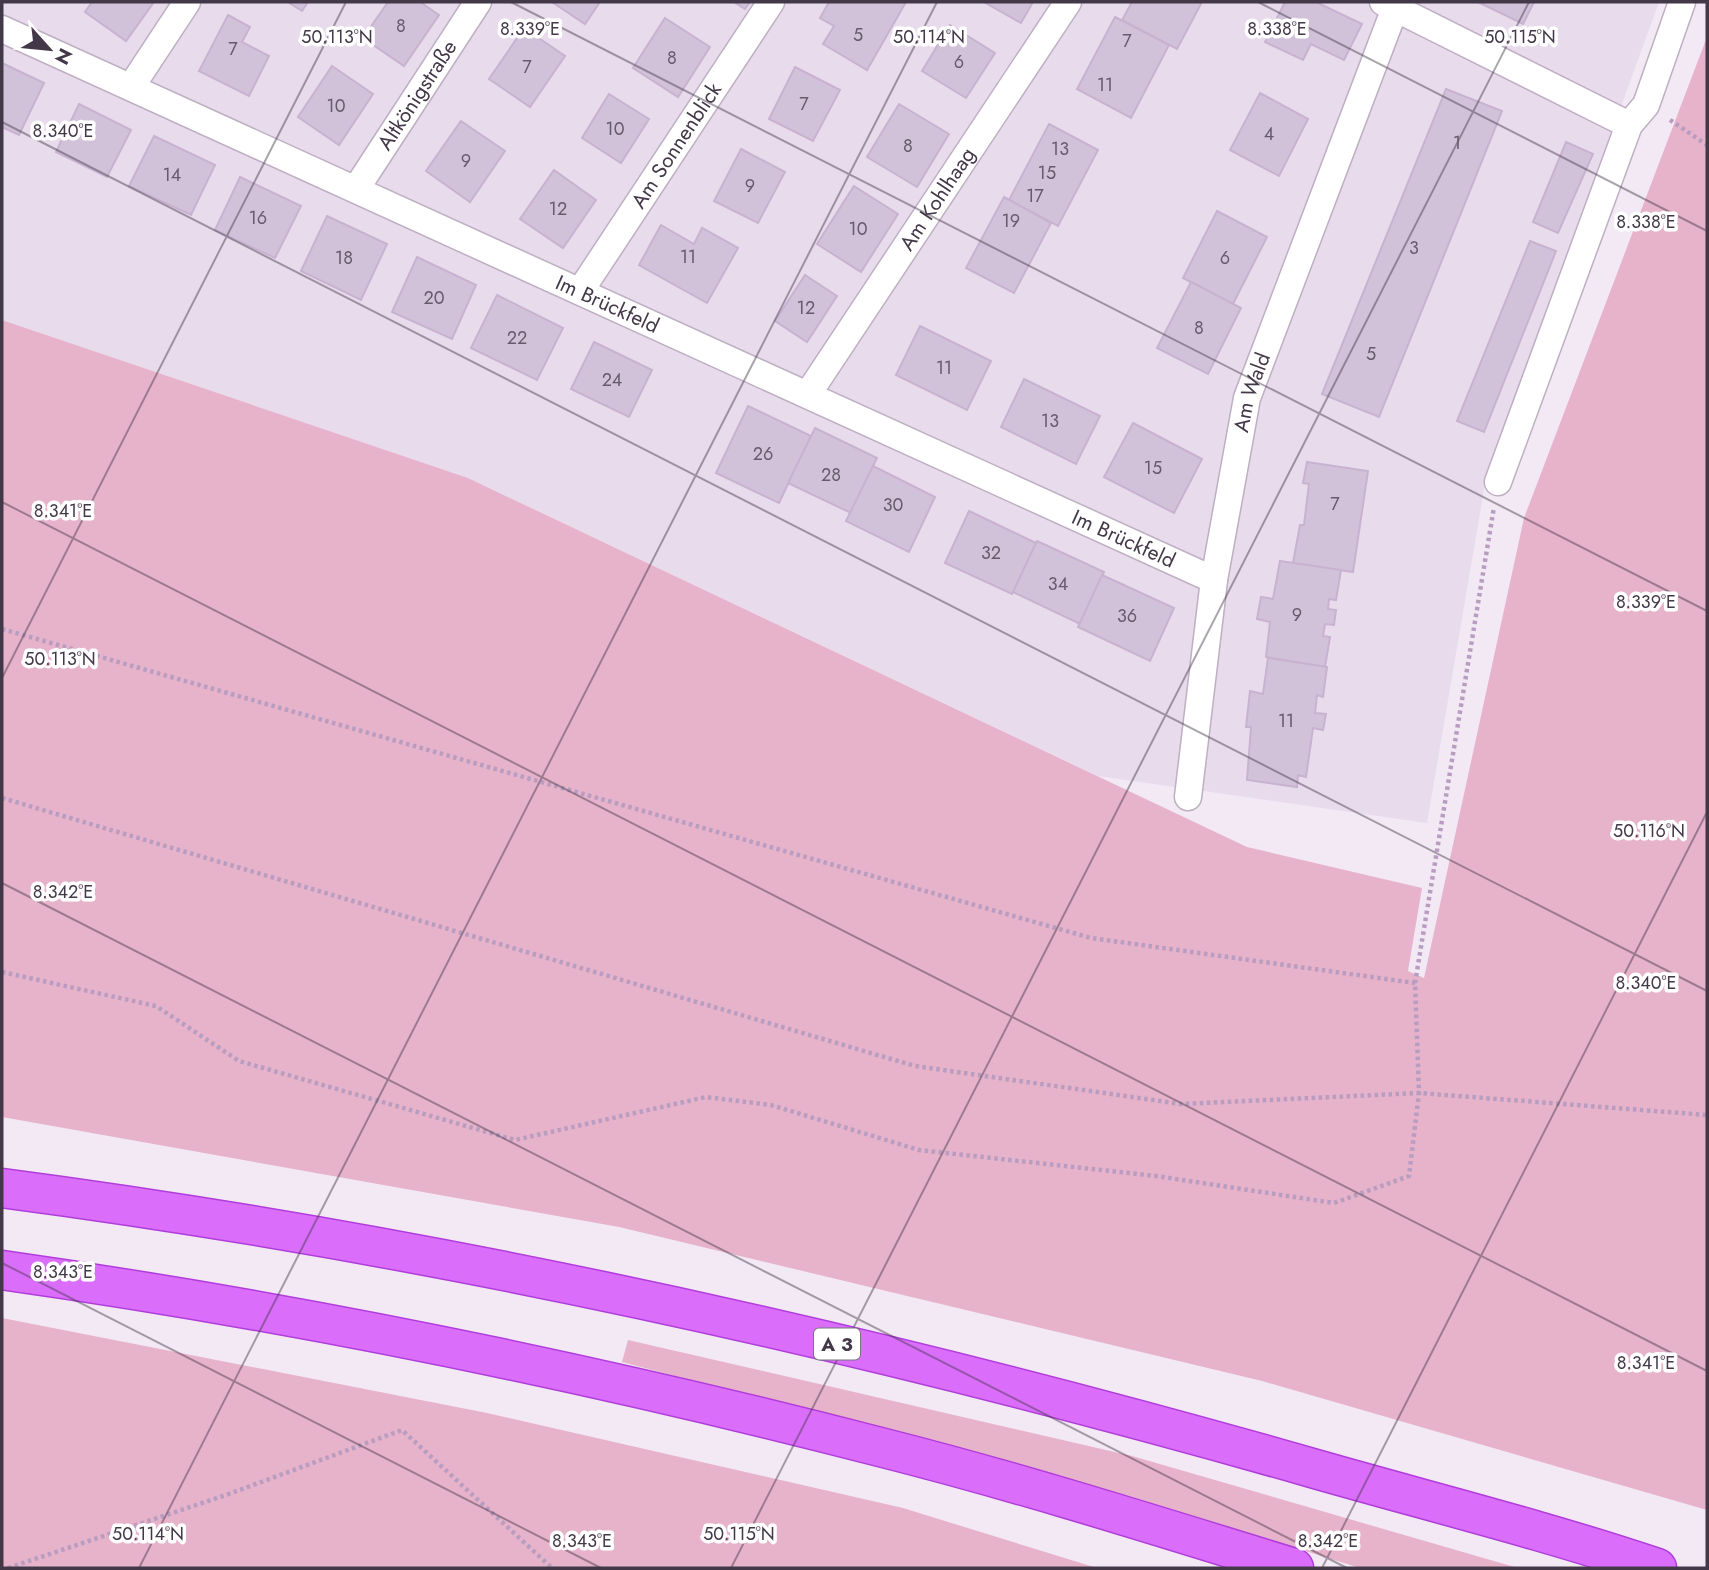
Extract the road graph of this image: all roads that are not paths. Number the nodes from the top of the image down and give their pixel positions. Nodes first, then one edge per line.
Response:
1 (187, 2) edge
2 (478, 2) edge
3 (771, 2) edge
4 (1068, 2) edge
5 (1682, 2) edge
6 (1389, 5) edge
7 (2, 29) edge
8 (131, 87) junction
9 (1629, 125) junction
10 (356, 189) junction
11 (581, 290) junction
12 (808, 394) junction
13 (1498, 482) road end
14 (1214, 580) junction
15 (1188, 797) dead end
16 (2, 1188) edge
17 (2, 1270) edge
18 (1294, 1568) edge
19 (1657, 1568) edge

1 - 8 street
2 - 10 street, Altkönigstraße
3 - 11 street, Am Sonnenblick
4 - 12 street, Am Kohlhaag
5 - 9 street
6 - 9 street
6 - 14 street, Am Wald
7 - 8 street, Im Brückfeld
8 - 10 street, Im Brückfeld
9 - 13 street
10 - 11 street, Im Brückfeld
11 - 12 street, Im Brückfeld
12 - 14 street, Im Brückfeld
14 - 15 street, Am Wald
16 - 19 highway, A 3
17 - 18 highway

